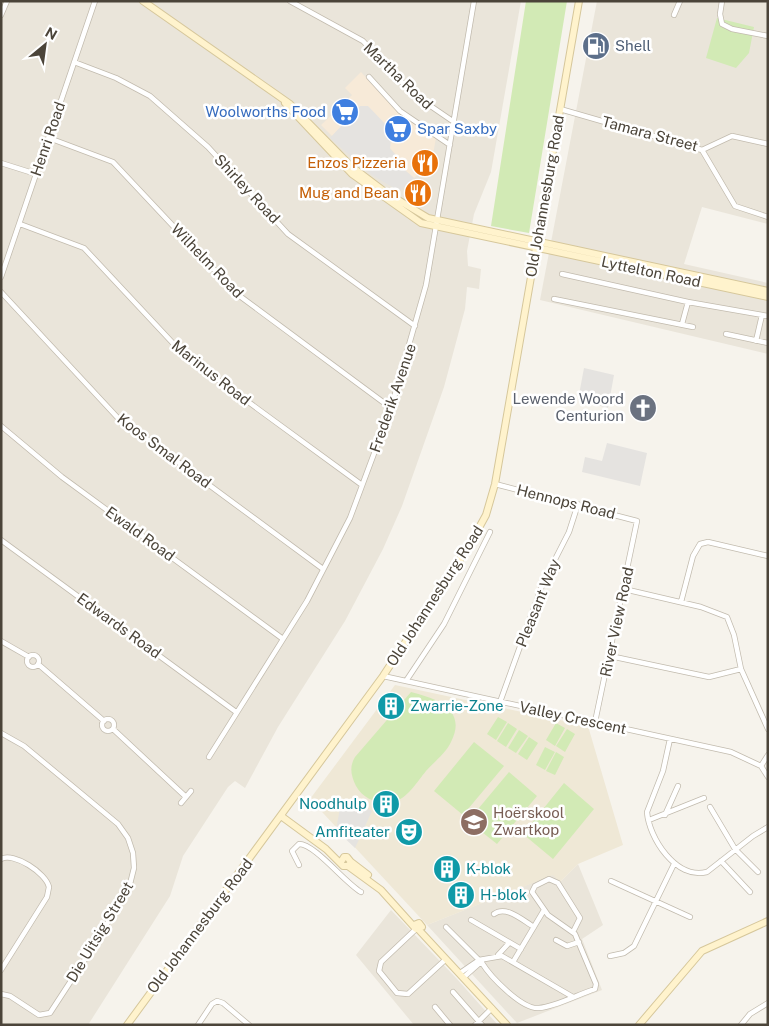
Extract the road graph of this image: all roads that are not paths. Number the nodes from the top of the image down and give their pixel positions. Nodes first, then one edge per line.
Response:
1 (7, 1) edge
2 (95, 1) edge
3 (143, 1) edge
4 (290, 1) edge
5 (474, 1) edge
6 (580, 1) edge
7 (680, 1) edge
8 (722, 1) edge
9 (1, 15) edge
10 (674, 15) dead end
11 (768, 36) edge
12 (74, 62) junction
13 (369, 77) dead end
14 (560, 109) junction
15 (454, 122) junction
16 (49, 138) junction
17 (768, 144) edge
18 (450, 146) junction
19 (702, 150) junction
20 (1, 163) edge
21 (36, 174) junction
22 (768, 217) edge
23 (20, 224) junction
24 (437, 224) junction
25 (535, 244) junction
26 (562, 274) dead end
27 (1, 277) edge
28 (768, 291) edge
29 (1, 292) edge
30 (768, 297) edge
31 (554, 299) dead end
32 (688, 302) junction
33 (765, 316) edge
34 (682, 324) junction
35 (416, 326) junction
36 (694, 326) dead end
37 (726, 334) dead end
38 (756, 341) junction
39 (768, 344) edge
40 (391, 408) junction
41 (1, 426) edge
42 (495, 484) junction
43 (362, 485) junction
44 (578, 504) junction
45 (638, 521) joint
46 (490, 532) dead end
47 (1, 540) edge
48 (768, 556) edge
49 (323, 569) junction
50 (624, 589) junction
51 (682, 602) junction
52 (283, 639) junction
53 (1, 641) edge
54 (610, 656) junction
55 (29, 657) junction
56 (38, 664) junction
57 (741, 669) junction
58 (383, 676) junction
59 (406, 681) junction
60 (500, 702) junction
61 (236, 712) junction
62 (104, 721) junction
63 (595, 722) junction
64 (113, 729) junction
65 (768, 729) edge
66 (1, 733) edge
67 (670, 739) junction
68 (768, 755) edge
69 (208, 757) dead end
70 (761, 766) junction
71 (768, 777) edge
72 (678, 786) dead end
73 (192, 791) dead end
74 (186, 797) junction
75 (704, 798) dead end
76 (181, 803) dead end
77 (710, 807) dead end
78 (283, 814) junction
79 (665, 815) junction
80 (649, 820) junction
81 (768, 827) edge
82 (301, 831) junction
83 (266, 837) junction
84 (735, 849) junction
85 (1, 859) edge
86 (721, 861) junction
87 (345, 863) junction
88 (674, 864) junction
89 (299, 865) dead end
90 (758, 872) dead end
91 (337, 873) junction
92 (611, 881) dead end
93 (361, 892) dead end
94 (750, 892) dead end
95 (656, 900) junction
96 (544, 910) junction
97 (494, 914) dead end
98 (690, 918) dead end
99 (471, 920) dead end
100 (768, 921) edge
101 (418, 927) junction
102 (446, 927) dead end
103 (534, 927) junction
104 (573, 932) junction
105 (556, 940) dead end
106 (509, 942) junction
107 (579, 942) junction
108 (521, 949) junction
109 (498, 956) junction
110 (610, 956) dead end
111 (445, 960) junction
112 (481, 961) junction
113 (513, 962) junction
114 (1, 970) edge
115 (461, 974) junction
116 (453, 992) dead end
117 (1, 994) edge
118 (572, 997) junction
119 (768, 1003) edge
120 (435, 1007) dead end
121 (492, 1008) junction
122 (478, 1023) edge
123 (128, 1025) edge
124 (198, 1025) edge
125 (249, 1025) edge
126 (450, 1025) edge
127 (507, 1025) edge
128 (638, 1025) edge
129 (741, 1025) edge

1 - 9 street
2 - 12 street, Henri Road
3 - 24 main road
4 - 15 street, Martha Road
5 - 15 street, Frederik Avenue
6 - 14 main road, Old Johannesburg Road
7 - 10 street
8 - 11 street
12 - 16 street, Henri Road
12 - 35 street, Shirley Road
13 - 18 street
14 - 19 street, Tamara Street
14 - 25 main road, Old Johannesburg Road
15 - 18 street, Frederik Avenue
16 - 21 street, Henri Road
16 - 40 street, Wilhelm Road
17 - 19 street, Tamara Street
18 - 24 street, Frederik Avenue
19 - 22 street
20 - 21 street
21 - 23 street, Henri Road
23 - 27 street, Henri Road
23 - 43 street, Marinus Road
24 - 25 main road
24 - 35 street, Frederik Avenue
25 - 28 main road, Lyttelton Road
25 - 30 main road, Lyttelton Road
25 - 42 main road, Old Johannesburg Road
26 - 32 street
29 - 49 street, Koos Smal Road
31 - 34 street
32 - 33 street
32 - 34 street
33 - 38 street
34 - 36 street
35 - 40 street, Frederik Avenue
37 - 38 street
38 - 39 street
40 - 43 street, Frederik Avenue
41 - 52 street, Ewald Road
42 - 44 street, Hennops Road
42 - 58 main road, Old Johannesburg Road
43 - 49 street, Frederik Avenue
44 - 45 street, Hennops Road
44 - 60 street, Pleasant Way
45 - 50 street, River View Road
46 - 59 street
47 - 61 street, Edwards Road
48 - 51 street
49 - 52 street, Frederik Avenue
50 - 51 street
50 - 54 street, River View Road
51 - 57 street
52 - 61 street, Frederik Avenue
53 - 55 street
54 - 57 street
54 - 63 street, River View Road
55 - 56 street
55 - 56 street
56 - 62 street
57 - 65 street
58 - 59 street, Valley Crescent
58 - 78 main road, Old Johannesburg Road
59 - 60 street, Valley Crescent
60 - 63 street, Valley Crescent
61 - 69 street, Frederik Avenue
62 - 64 street
62 - 64 street
63 - 67 street, Valley Crescent
64 - 74 street
66 - 117 street, Die Uitsig Street
67 - 70 street, Valley Crescent
67 - 80 street
68 - 70 street
70 - 71 street
72 - 79 street
73 - 74 street
74 - 76 street
75 - 79 street
77 - 84 street
78 - 82 main road
78 - 83 main road, Old Johannesburg Road
78 - 87 main road
79 - 80 street
80 - 88 street
81 - 84 street
82 - 83 main road
82 - 87 main road
83 - 123 main road, Old Johannesburg Road
84 - 86 street
84 - 90 street
85 - 114 street
86 - 88 street
86 - 94 street
87 - 91 street
87 - 101 main road
88 - 95 street
89 - 91 street
91 - 93 street
92 - 95 street
95 - 98 street
95 - 110 street
96 - 103 street
96 - 104 street
96 - 104 street
97 - 103 street
99 - 106 street
100 - 128 main road
101 - 111 main road
101 - 111 street
101 - 115 main road
102 - 112 street
103 - 108 street
104 - 107 street
105 - 107 street
106 - 108 street
106 - 109 street
107 - 118 street
108 - 113 street
109 - 112 street
109 - 113 street
111 - 115 main road
112 - 115 street
112 - 118 street
113 - 118 street
115 - 121 main road
116 - 122 street
119 - 129 street
120 - 126 street
121 - 122 street
121 - 127 main road
124 - 125 street

